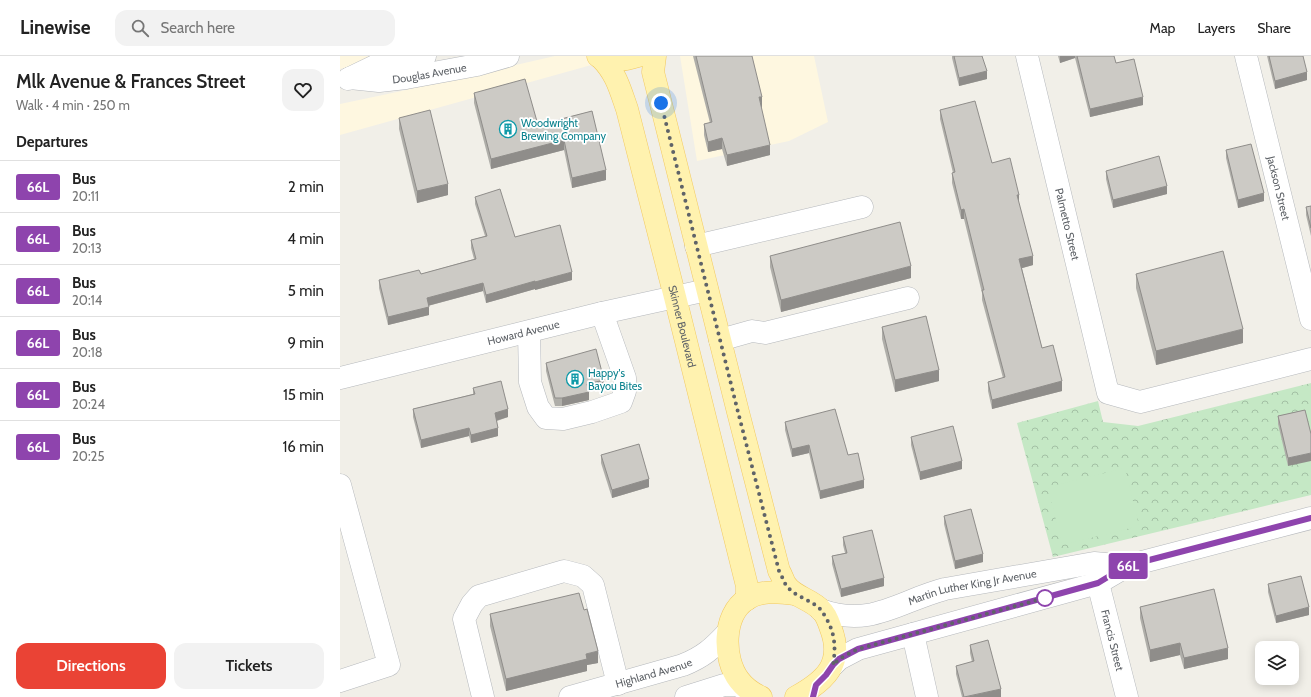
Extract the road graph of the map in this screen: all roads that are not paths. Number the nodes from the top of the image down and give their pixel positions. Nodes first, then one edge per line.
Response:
1 (425, 56) edge
2 (508, 56) edge
3 (638, 56) edge
4 (655, 56) edge
5 (1027, 56) edge
6 (1246, 56) edge
7 (600, 57) edge
8 (376, 61) edge
9 (345, 80) edge
10 (862, 207) dead end
11 (696, 246) junction
12 (707, 290) junction
13 (675, 297) junction
14 (908, 298) dead end
15 (602, 313) junction
16 (1311, 319) edge
17 (529, 332) junction
18 (720, 340) junction
19 (1311, 359) edge
20 (340, 378) edge
21 (340, 485) edge
22 (1311, 518) edge
23 (1126, 566) junction
24 (1098, 583) junction
25 (795, 594) junction
26 (746, 600) junction
27 (821, 610) junction
28 (727, 633) junction
29 (913, 634) junction
30 (833, 665) junction
31 (340, 681) edge
32 (618, 684) junction
33 (814, 691) edge
34 (758, 695) edge
35 (483, 697) edge
36 (570, 697) edge
37 (686, 697) edge
38 (796, 697) edge
39 (927, 697) edge
40 (1127, 697) edge

1 - 8 street, Douglas Avenue
2 - 9 street, Douglas Avenue
3 - 7 main road, Skinner Boulevard
4 - 11 main road
5 - 19 street, Palmetto Street
6 - 16 street, Jackson Street
7 - 13 main road, Skinner Boulevard
8 - 9 street, Douglas Avenue
10 - 11 street
11 - 12 main road
12 - 13 street, Howard Avenue
12 - 18 main road
13 - 15 street, Howard Avenue
13 - 26 main road, Skinner Boulevard
14 - 18 street
15 - 17 street, Howard Avenue
15 - 17 street
17 - 20 street, Howard Avenue
18 - 25 main road
21 - 31 street
22 - 23 street, Martin Luther King Jr Avenue
23 - 24 street, Martin Luther King Jr Avenue
23 - 27 street, Martin Luther King Jr Avenue
24 - 29 street, Martin Luther King Jr Avenue
24 - 40 street, Francis Street
25 - 26 main road
25 - 27 main road
26 - 28 main road
27 - 30 main road
28 - 32 street, Highland Avenue
28 - 34 main road
29 - 30 street, Martin Luther King Jr Avenue
29 - 39 street
30 - 33 main road
32 - 35 street
32 - 36 street, Highland Avenue
33 - 38 main road
34 - 37 street

